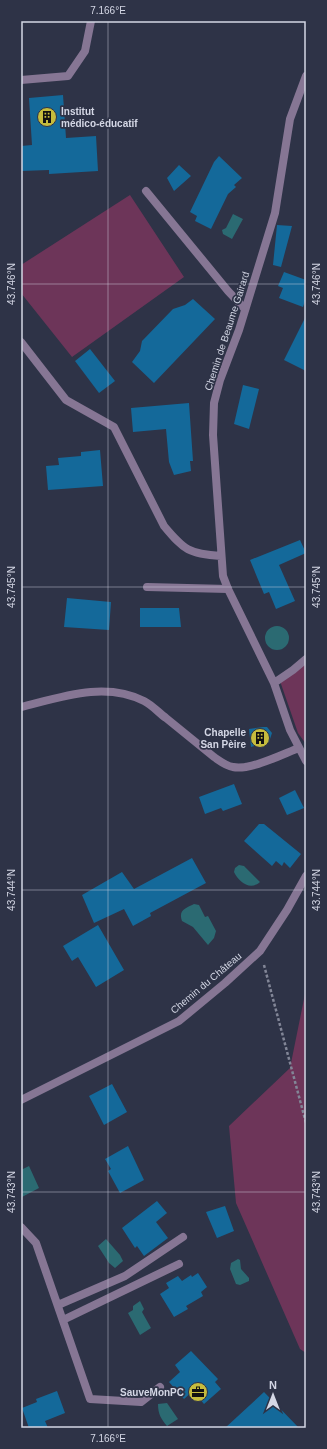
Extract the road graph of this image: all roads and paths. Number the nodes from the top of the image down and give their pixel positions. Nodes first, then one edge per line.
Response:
1 (92, 21) edge
2 (306, 76) edge
3 (21, 80) edge
4 (146, 190) dead end
5 (245, 310) junction
6 (21, 342) edge
7 (221, 556) junction
8 (147, 587) dead end
9 (228, 589) junction
10 (306, 658) edge
11 (274, 683) junction
12 (21, 706) edge
13 (299, 748) junction
14 (306, 761) edge
15 (306, 876) edge
16 (260, 951) junction
17 (21, 1100) edge
18 (306, 1123) edge
19 (21, 1227) edge
20 (183, 1237) dead end
21 (179, 1264) dead end
22 (58, 1305) junction
23 (63, 1320) junction
24 (160, 1387) dead end

1 - 3 street
2 - 5 street, Chemin de Beaume Gairard
4 - 5 street
5 - 7 street, Chemin de Beaume Gairard
6 - 7 street
7 - 9 street, Chemin de Beaume Gairard
8 - 9 street
9 - 11 street, Chemin de Beaume Gairard
10 - 11 street
11 - 13 street
12 - 13 street
13 - 14 street
15 - 16 street, Chemin du Château
16 - 17 street, Chemin du Château
16 - 18 path
19 - 22 street
20 - 22 street
21 - 23 street
22 - 23 street
23 - 24 street

